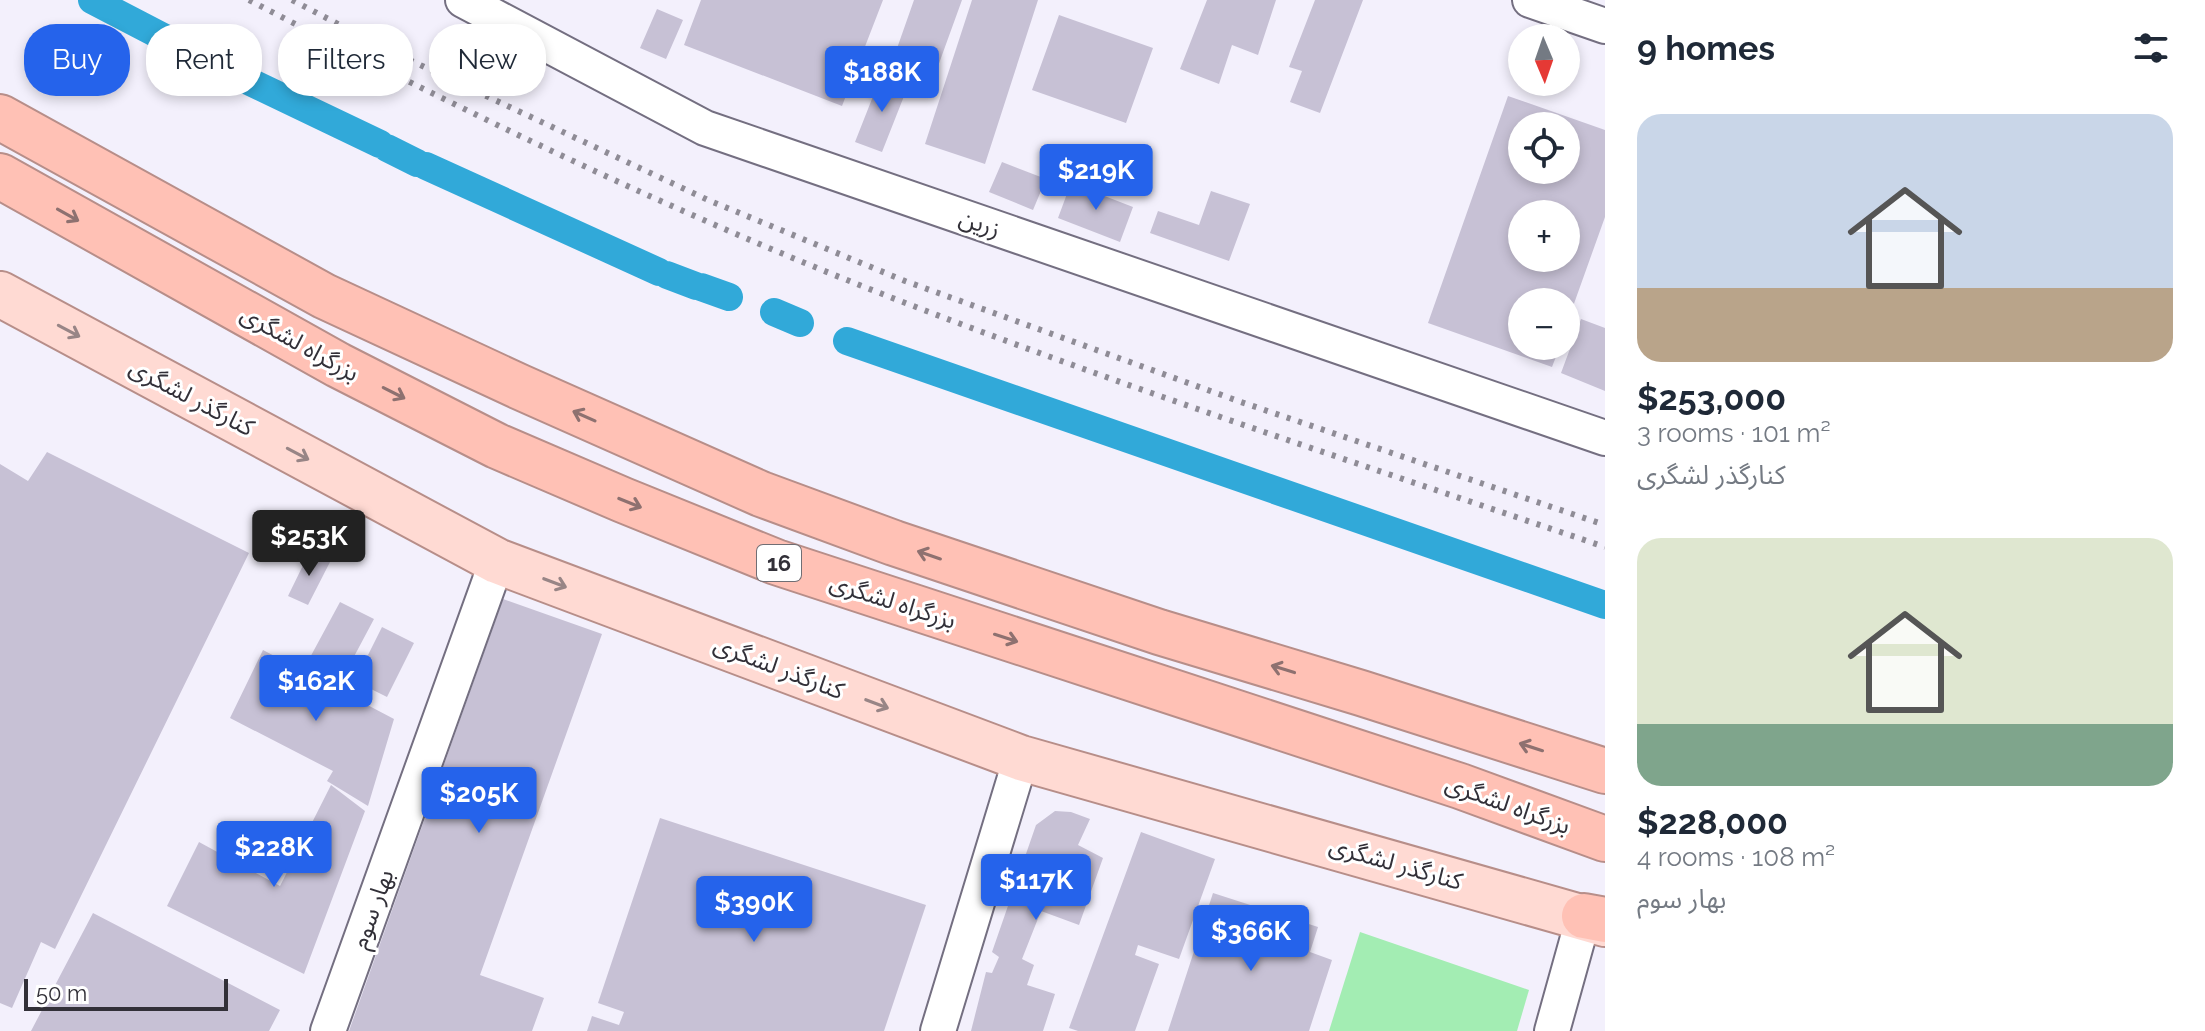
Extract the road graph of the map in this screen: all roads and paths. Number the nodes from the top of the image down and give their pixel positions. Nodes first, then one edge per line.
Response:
1 (463, 0) edge
2 (1530, 0) edge
3 (1605, 26) edge
4 (0, 117) edge
5 (0, 176) edge
6 (0, 294) edge
7 (1605, 438) edge
8 (497, 561) junction
9 (1021, 758) junction
10 (1605, 771) edge
11 (1605, 839) edge
12 (1598, 920) edge
13 (328, 1031) edge
14 (938, 1031) edge
15 (1552, 1031) edge

1 - 7 street, زرین
2 - 3 street
10 -> 4 highway, 16
5 -> 11 highway, بزرگراه لشگری / 16
6 -> 8 main road, کنارگذر لشگری
8 -> 9 main road, کنارگذر لشگری
8 - 13 street, بهار سوم
9 - 12 main road, کنارگذر لشگری
9 - 14 street
12 - 15 street

